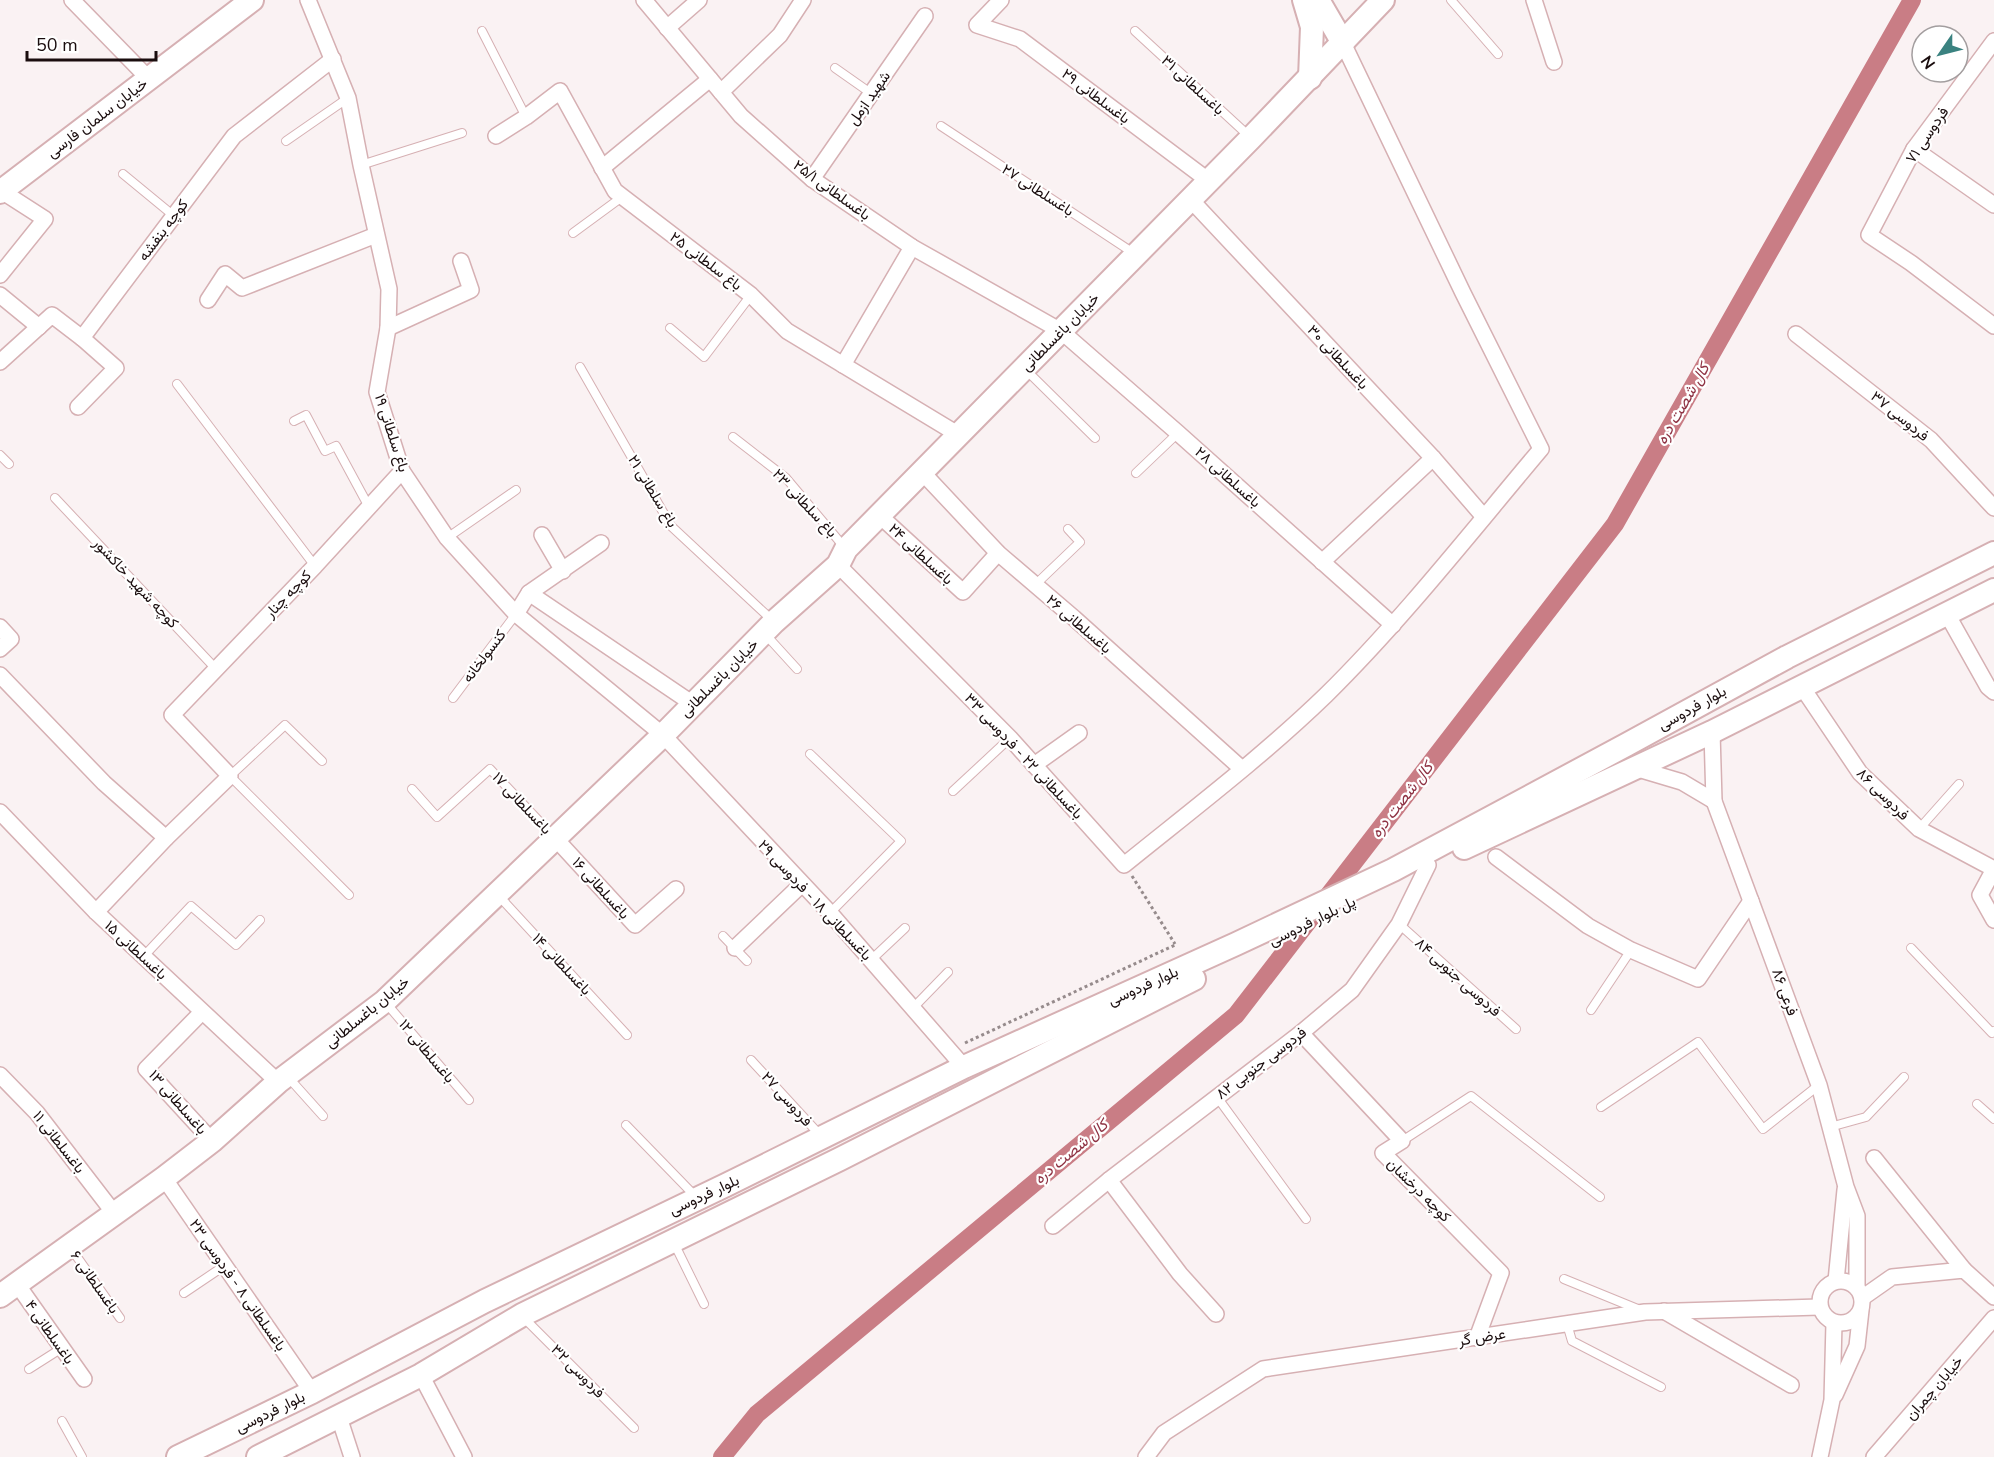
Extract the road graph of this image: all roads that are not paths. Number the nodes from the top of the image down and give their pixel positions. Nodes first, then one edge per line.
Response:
1 (72, 0) edge
2 (252, 0) edge
3 (308, 0) edge
4 (644, 0) edge
5 (699, 0) edge
6 (803, 0) edge
7 (1001, 0) edge
8 (1304, 0) edge
9 (1318, 0) edge
10 (1451, 0) edge
11 (1534, 0) edge
12 (1378, 1) edge
13 (925, 16) dead end
14 (667, 28) junction
15 (482, 31) dead end
16 (1135, 32) dead end
17 (1994, 41) edge
18 (1343, 43) junction
19 (1498, 54) dead end
20 (333, 59) junction
21 (1554, 62) dead end
22 (835, 68) dead end
23 (1310, 78) junction
24 (149, 79) junction
25 (710, 79) junction
26 (721, 92) junction
27 (872, 94) junction
28 (348, 98) junction
29 (526, 117) junction
30 (940, 126) dead end
31 (462, 133) dead end
32 (495, 136) dead end
33 (1251, 138) junction
34 (286, 141) dead end
35 (1914, 149) junction
36 (361, 165) junction
37 (602, 168) junction
38 (123, 174) dead end
39 (812, 179) junction
40 (1209, 181) junction
41 (0, 191) edge
42 (622, 197) junction
43 (1191, 200) junction
44 (1994, 205) edge
45 (174, 216) junction
46 (573, 233) dead end
47 (376, 235) junction
48 (912, 248) junction
49 (1136, 254) junction
50 (461, 261) dead end
51 (0, 275) edge
52 (0, 295) edge
53 (751, 295) junction
54 (208, 300) dead end
55 (1994, 326) edge
56 (39, 327) junction
57 (387, 328) junction
58 (670, 328) dead end
59 (1061, 331) junction
60 (1796, 334) dead end
61 (82, 338) junction
62 (0, 362) edge
63 (843, 365) junction
64 (580, 367) dead end
65 (1024, 368) junction
66 (177, 384) dead end
67 (78, 407) dead end
68 (294, 421) dead end
69 (1178, 433) junction
70 (959, 435) junction
71 (733, 437) dead end
72 (1095, 438) dead end
73 (0, 454) edge
74 (1433, 458) junction
75 (9, 464) dead end
76 (402, 471) junction
77 (922, 472) junction
78 (1136, 473) dead end
79 (516, 490) dead end
80 (55, 498) dead end
81 (369, 507) junction
82 (1994, 508) edge
83 (879, 516) junction
84 (1484, 516) junction
85 (1068, 530) dead end
86 (542, 535) dead end
87 (447, 538) junction
88 (601, 543) dead end
89 (1994, 553) edge
90 (998, 554) junction
91 (842, 557) junction
92 (1322, 562) junction
93 (315, 566) junction
94 (563, 571) junction
95 (1035, 585) junction
96 (1994, 590) edge
97 (529, 593) junction
98 (516, 614) junction
99 (1947, 614) junction
100 (1393, 625) junction
101 (0, 627) edge
102 (769, 628) junction
103 (0, 649) edge
104 (216, 669) junction
105 (797, 669) dead end
106 (0, 675) edge
107 (1802, 687) junction
108 (1994, 692) edge
109 (453, 698) dead end
110 (693, 704) junction
111 (1712, 732) junction
112 (1079, 733) dead end
113 (663, 735) junction
114 (1010, 738) junction
115 (810, 754) dead end
116 (322, 761) dead end
117 (1034, 765) junction
118 (1635, 768) junction
119 (1242, 769) junction
120 (230, 776) junction
121 (1959, 783) dead end
122 (412, 789) dead end
123 (953, 791) dead end
124 (1714, 801) junction
125 (0, 812) edge
126 (1919, 829) junction
127 (166, 838) junction
128 (555, 838) junction
129 (1496, 857) dead end
130 (1428, 865) junction
131 (1994, 869) edge
132 (1394, 875) junction
133 (801, 885) junction
134 (676, 889) dead end
135 (496, 894) junction
136 (349, 895) dead end
137 (1751, 901) junction
138 (96, 912) junction
139 (830, 914) junction
140 (260, 920) dead end
141 (1994, 920) edge
142 (1400, 924) junction
143 (904, 928) dead end
144 (723, 936) dead end
145 (735, 948) junction
146 (1911, 948) dead end
147 (1631, 950) junction
148 (1232, 953) junction
149 (143, 957) junction
150 (871, 960) junction
151 (747, 961) dead end
152 (948, 972) dead end
153 (385, 1001) junction
154 (913, 1008) junction
155 (1591, 1010) dead end
156 (202, 1012) junction
157 (1516, 1029) dead end
158 (1994, 1031) edge
159 (1302, 1033) junction
160 (627, 1035) dead end
161 (957, 1058) junction
162 (752, 1060) dead end
163 (0, 1075) edge
164 (1904, 1077) dead end
165 (282, 1079) junction
166 (1819, 1085) junction
167 (1216, 1097) junction
168 (469, 1100) dead end
169 (1977, 1104) dead end
170 (1601, 1107) dead end
171 (323, 1116) dead end
172 (1994, 1119) edge
173 (626, 1125) dead end
174 (1830, 1127) junction
175 (822, 1137) junction
176 (212, 1141) junction
177 (1402, 1141) junction
178 (1875, 1158) dead end
179 (164, 1178) junction
180 (1109, 1180) junction
181 (726, 1185) junction
182 (1846, 1187) junction
183 (1600, 1197) dead end
184 (688, 1202) junction
185 (739, 1208) junction
186 (114, 1213) junction
187 (1306, 1219) dead end
188 (1053, 1226) dead end
189 (681, 1237) junction
190 (69, 1245) junction
191 (224, 1266) junction
192 (1964, 1269) junction
193 (1564, 1279) dead end
194 (1836, 1281) junction
195 (5, 1290) edge
196 (184, 1293) dead end
197 (1994, 1297) edge
198 (1860, 1298) junction
199 (704, 1304) dead end
200 (1819, 1307) junction
201 (1663, 1311) junction
202 (1645, 1312) junction
203 (1216, 1314) dead end
204 (522, 1315) junction
205 (120, 1318) dead end
206 (1994, 1318) edge
207 (1834, 1323) junction
208 (1567, 1324) junction
209 (1477, 1338) junction
210 (62, 1348) junction
211 (29, 1369) dead end
212 (421, 1375) junction
213 (84, 1379) dead end
214 (1791, 1385) dead end
215 (1660, 1387) dead end
216 (312, 1392) junction
217 (1832, 1400) junction
218 (339, 1417) junction
219 (62, 1421) dead end
220 (634, 1428) dead end
221 (82, 1457) edge
222 (178, 1457) edge
223 (258, 1457) edge
224 (352, 1457) edge
225 (464, 1457) edge
226 (1146, 1457) edge
227 (1820, 1457) edge
228 (1874, 1457) edge

1 - 24 street
2 - 24 main road, خیابان سلمان فارسی
3 - 20 street, باغ سلطانی ۱۹
4 - 14 street, باغسلطانی ۲۵/۱
5 - 14 street
6 - 26 street
7 - 40 street, باغسلطانی ۲۹
8 - 23 main road
9 - 18 main road
10 - 19 lane
11 - 21 street
12 - 18 main road, خیابان باغسلطانی
13 - 27 street, شهید ازمل
14 - 25 street, باغسلطانی ۲۵/۱
15 - 29 lane
16 - 33 lane, باغسلطانی ۳۱
17 - 35 street, فردوسی ۷۱
18 - 23 main road, خیابان باغسلطانی
18 - 84 street
20 - 28 street, باغ سلطانی ۱۹
20 - 45 street, کوچه بنفشه
22 - 27 lane
23 - 33 main road, خیابان باغسلطانی
24 - 41 main road, خیابان سلمان فارسی
25 - 26 street, باغسلطانی ۲۵/۱
25 - 37 street
26 - 39 street, باغسلطانی ۲۵/۱
27 - 39 street, شهید ازمل
28 - 34 lane
28 - 36 street, باغ سلطانی ۱۹
29 - 32 street, باغ سلطانی ۲۵
29 - 37 street, باغ سلطانی ۲۵
30 - 49 lane, باغسلطانی ۲۷
31 - 36 lane
33 - 40 main road, خیابان باغسلطانی
35 - 44 street
35 - 55 street, فردوسی ۷۱
36 - 47 street, باغ سلطانی ۱۹
37 - 42 street, باغ سلطانی ۲۵
38 - 45 lane
39 - 48 street, باغسلطانی ۲۵/۱
40 - 43 main road, خیابان باغسلطانی
41 - 51 street
42 - 46 lane
42 - 53 street, باغ سلطانی ۲۵
43 - 49 main road, خیابان باغسلطانی
43 - 74 street, باغسلطانی ۳۰
45 - 61 street, کوچه بنفشه
47 - 54 street
47 - 57 street, باغ سلطانی ۱۹
48 - 59 street, باغسلطانی ۲۵/۱
48 - 63 street
49 - 59 main road, خیابان باغسلطانی
50 - 57 street
52 - 56 street
53 - 58 lane
53 - 63 street, باغ سلطانی ۲۵
56 - 61 street
56 - 62 street
57 - 76 street, باغ سلطانی ۱۹
59 - 65 main road, خیابان باغسلطانی
59 - 69 street, باغسلطانی ۲۸
60 - 82 street, فردوسی ۳۷
61 - 67 street
63 - 70 street, باغ سلطانی ۲۵
64 - 102 lane, باغ سلطانی ۲۱
65 - 70 main road, خیابان باغسلطانی
65 - 72 lane
66 - 93 lane
68 - 81 lane
69 - 78 lane
69 - 92 street, باغسلطانی ۲۸
70 - 77 main road, خیابان باغسلطانی
71 - 91 lane, باغ سلطانی ۲۳
73 - 75 lane
74 - 84 street, باغسلطانی ۳۰
74 - 92 street
76 - 81 street, کوچه چنار
76 - 87 street, باغ سلطانی ۱۹
77 - 83 main road, خیابان باغسلطانی
77 - 90 street, باغسلطانی ۲۶
79 - 87 lane
80 - 104 lane, کوچه شهید خاکشور
81 - 93 street, کوچه چنار
83 - 90 street, باغسلطانی ۲۴
83 - 91 main road, خیابان باغسلطانی
84 - 100 street
85 - 95 lane
86 - 94 street
87 - 98 street, باغ سلطانی ۱۹
88 - 94 street
89 - 132 main road, بلوار فردوسی
90 - 95 street, باغسلطانی ۲۶
91 - 102 main road, خیابان باغسلطانی
91 - 114 street, باغسلطانی ۲۲ - فردوسی ۳۳
92 - 100 street, باغسلطانی ۲۸
93 - 104 street, کوچه چنار
94 - 97 street
95 - 119 street, باغسلطانی ۲۶
96 - 99 main road, بلوار فردوسی
97 - 98 street
97 - 110 street
98 - 109 lane, کنسولخانه
98 - 113 street, باغ سلطانی ۱۹
99 - 107 main road, بلوار فردوسی
99 - 108 street
100 - 119 street
101 - 103 street
102 - 105 lane, باغ سلطانی ۲۱
102 - 110 main road, خیابان باغسلطانی
104 - 120 street, کوچه چنار
106 - 127 street
107 - 111 main road, بلوار فردوسی
107 - 126 street, فردوسی ۸۶
110 - 113 main road, خیابان باغسلطانی
111 - 118 main road, بلوار فردوسی
111 - 124 street, فرعی ۸۶
112 - 117 street
113 - 128 main road, خیابان باغسلطانی
113 - 133 street, باغسلطانی ۱۸ - فردوسی ۲۹
114 - 117 street, باغسلطانی ۲۲ - فردوسی ۳۳
114 - 123 lane
115 - 139 lane
116 - 120 lane
117 - 119 street, باغسلطانی ۲۲ - فردوسی ۳۳
118 - 124 street
118 - 130 main road, بلوار فردوسی
120 - 127 street
120 - 136 lane
121 - 126 lane
122 - 128 lane, باغسلطانی ۱۷
124 - 137 street, فرعی ۸۶
125 - 138 street, باغسلطانی ۱۵
126 - 131 street, فردوسی ۸۶
127 - 138 street
128 - 134 street, باغسلطانی ۱۶
128 - 135 main road, خیابان باغسلطانی
129 - 147 street
130 - 132 main road, بلوار فردوسی
130 - 142 street, فردوسی جنوبی ۸۲
131 - 141 street
132 - 148 main road, پل بلوار فردوسی
133 - 139 street, باغسلطانی ۱۸ - فردوسی ۲۹
133 - 145 street
135 - 153 main road, خیابان باغسلطانی
135 - 160 lane, باغسلطانی ۱۴
137 - 147 street
137 - 166 street, فرعی ۸۶
138 - 149 street, باغسلطانی ۱۵
139 - 150 street, باغسلطانی ۱۸ - فردوسی ۲۹
140 - 149 lane
142 - 157 lane, فردوسی جنوبی ۸۴
142 - 159 street, فردوسی جنوبی ۸۲
143 - 150 lane
144 - 145 lane
145 - 151 lane
146 - 158 lane
147 - 155 lane
148 - 161 main road, بلوار فردوسی
148 - 185 main road, بلوار فردوسی
149 - 156 street, باغسلطانی ۱۵
150 - 154 street, باغسلطانی ۱۸ - فردوسی ۲۹
152 - 154 lane
153 - 165 main road, خیابان باغسلطانی
153 - 168 lane, باغسلطانی ۱۲
154 - 161 street, باغسلطانی ۱۸ - فردوسی ۲۹
156 - 165 street, باغسلطانی ۱۵
156 - 176 street, باغسلطانی ۱۳
159 - 167 street, فردوسی جنوبی ۸۲
159 - 177 street, کوچه درخشان
161 - 175 main road, بلوار فردوسی
162 - 175 lane, فردوسی ۲۷
163 - 186 street, باغسلطانی ۱۱
164 - 174 lane
165 - 171 lane
165 - 176 main road, خیابان باغسلطانی
166 - 170 lane
166 - 174 street, فرعی ۸۶
167 - 180 street, فردوسی جنوبی ۸۲
167 - 187 lane
169 - 172 lane
173 - 184 lane
174 - 182 street, فرعی ۸۶
175 - 181 main road, بلوار فردوسی
176 - 179 main road, خیابان باغسلطانی
177 - 183 lane
177 - 209 street, کوچه درخشان
178 - 192 street
179 - 186 main road, خیابان باغسلطانی
179 - 191 street, باغسلطانی ۸ - فردوسی ۲۳
180 - 188 street, فردوسی جنوبی ۸۲
180 - 203 street
181 - 184 main road, بلوار فردوسی
181 - 185 main road
182 - 194 street
182 - 198 street, فرعی ۸۶
184 - 189 main road
184 - 216 main road, بلوار فردوسی
185 - 189 main road, بلوار فردوسی
186 - 190 main road, خیابان باغسلطانی
189 - 199 lane
189 - 204 main road, بلوار فردوسی
190 - 195 main road, خیابان باغسلطانی
190 - 205 lane, باغسلطانی ۶
191 - 196 lane
191 - 216 street, باغسلطانی ۸ - فردوسی ۲۳
192 - 197 street
192 - 198 street
193 - 202 lane
194 - 198 street
194 - 200 street
195 - 210 street, باغسلطانی ۴
198 - 207 street
198 - 217 street, فرعی ۸۶
200 - 201 street, عرض گر
200 - 207 street
201 - 202 street, عرض گر
201 - 214 street
202 - 208 street, عرض گر
204 - 212 main road, بلوار فردوسی
204 - 220 lane, فردوسی ۳۲
206 - 228 street, خیابان چمران
207 - 217 street
208 - 209 street, عرض گر
208 - 215 lane
209 - 226 street, عرض گر
210 - 211 lane
210 - 213 street, باغسلطانی ۴
212 - 218 main road, بلوار فردوسی
212 - 225 street
216 - 222 main road, بلوار فردوسی
217 - 227 street
218 - 223 main road, بلوار فردوسی
218 - 224 street
219 - 221 lane

